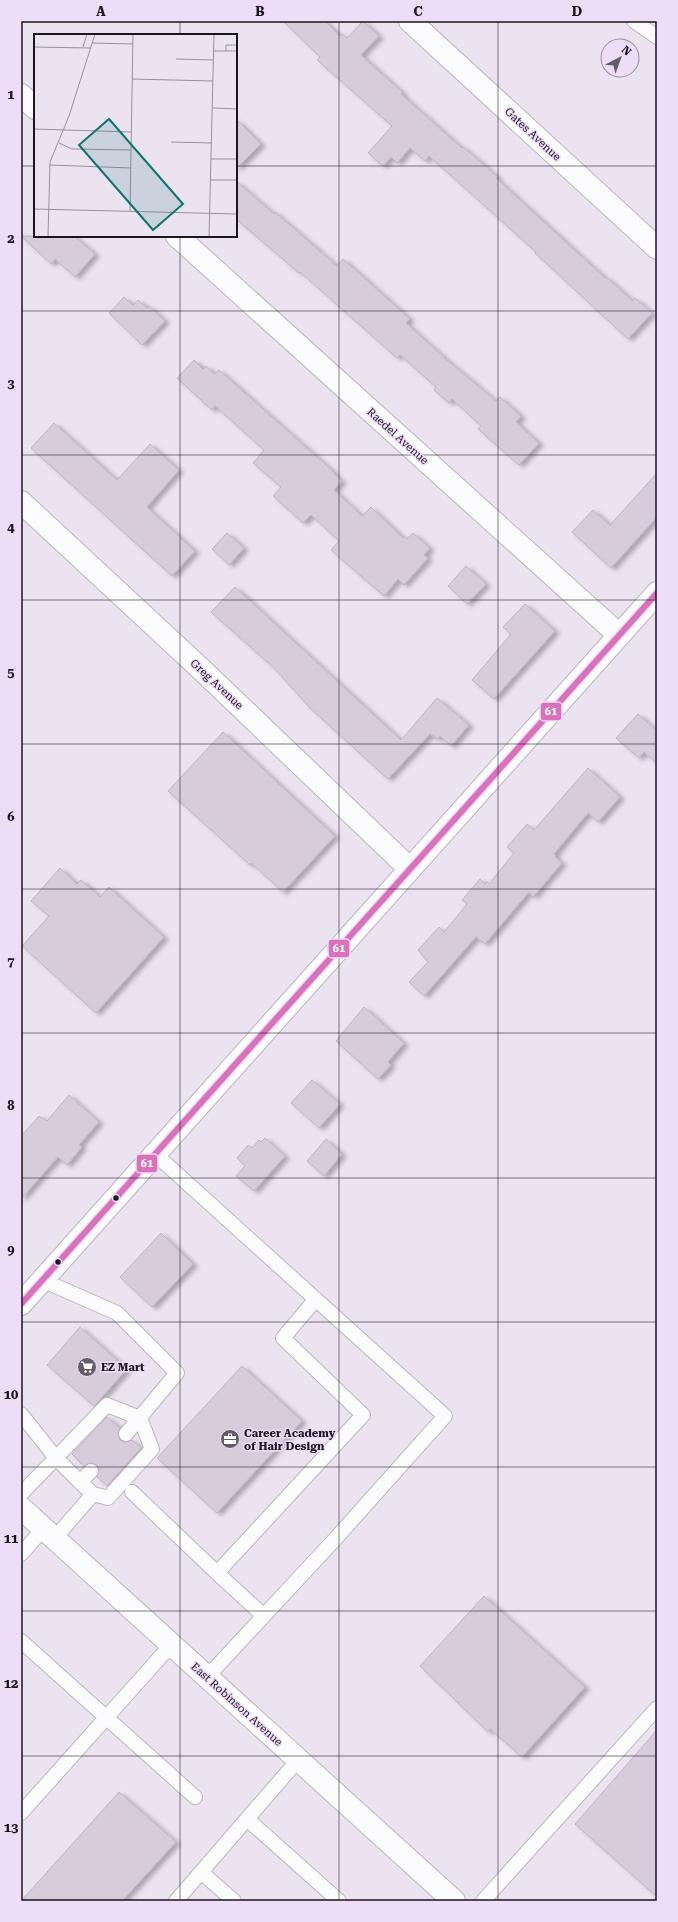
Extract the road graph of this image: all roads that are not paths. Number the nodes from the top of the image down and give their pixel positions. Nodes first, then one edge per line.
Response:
1 (410, 21) edge
2 (634, 21) edge
3 (657, 37) edge
4 (21, 95) edge
5 (34, 107) edge
6 (178, 237) edge
7 (657, 248) edge
8 (21, 502) edge
9 (657, 593) edge
10 (619, 635) junction
11 (410, 869) junction
12 (155, 1154) junction
13 (42, 1280) junction
14 (316, 1299) junction
15 (21, 1304) edge
16 (21, 1414) edge
17 (140, 1418) junction
18 (126, 1434) dead end
19 (56, 1458) junction
20 (91, 1471) dead end
21 (80, 1482) junction
22 (132, 1492) dead end
23 (21, 1494) edge
24 (93, 1494) junction
25 (21, 1508) edge
26 (49, 1533) junction
27 (21, 1554) edge
28 (217, 1573) junction
29 (264, 1616) junction
30 (21, 1641) edge
31 (172, 1644) junction
32 (207, 1677) junction
33 (657, 1708) edge
34 (106, 1718) junction
35 (298, 1760) junction
36 (195, 1798) dead end
37 (21, 1813) edge
38 (247, 1819) junction
39 (201, 1872) junction
40 (176, 1901) edge
41 (234, 1901) edge
42 (339, 1901) edge
43 (454, 1901) edge
44 (483, 1901) edge

1 - 7 main road, Gates Avenue
2 - 3 lane
4 - 5 main road
6 - 10 main road, Raedel Avenue
8 - 11 main road, Greg Avenue
9 - 10 main road
10 - 11 main road
11 - 12 main road
12 - 13 main road
12 - 14 lane
13 - 15 main road
13 - 17 lane
14 - 28 lane
14 - 29 lane
16 - 19 lane
17 - 18 lane
17 - 19 lane
17 - 24 lane
19 - 21 lane
19 - 23 lane
20 - 21 lane
21 - 24 lane
22 - 28 lane
24 - 26 lane
25 - 26 main road, East Robinson Avenue
26 - 27 lane
26 - 31 main road, East Robinson Avenue
28 - 29 lane
29 - 32 lane
30 - 34 lane
31 - 32 main road, East Robinson Avenue
31 - 34 lane
32 - 35 main road, East Robinson Avenue
33 - 44 lane
34 - 36 lane
34 - 37 lane
35 - 38 lane
35 - 43 main road, East Robinson Avenue
38 - 39 lane
38 - 42 lane
39 - 40 lane
39 - 41 lane

